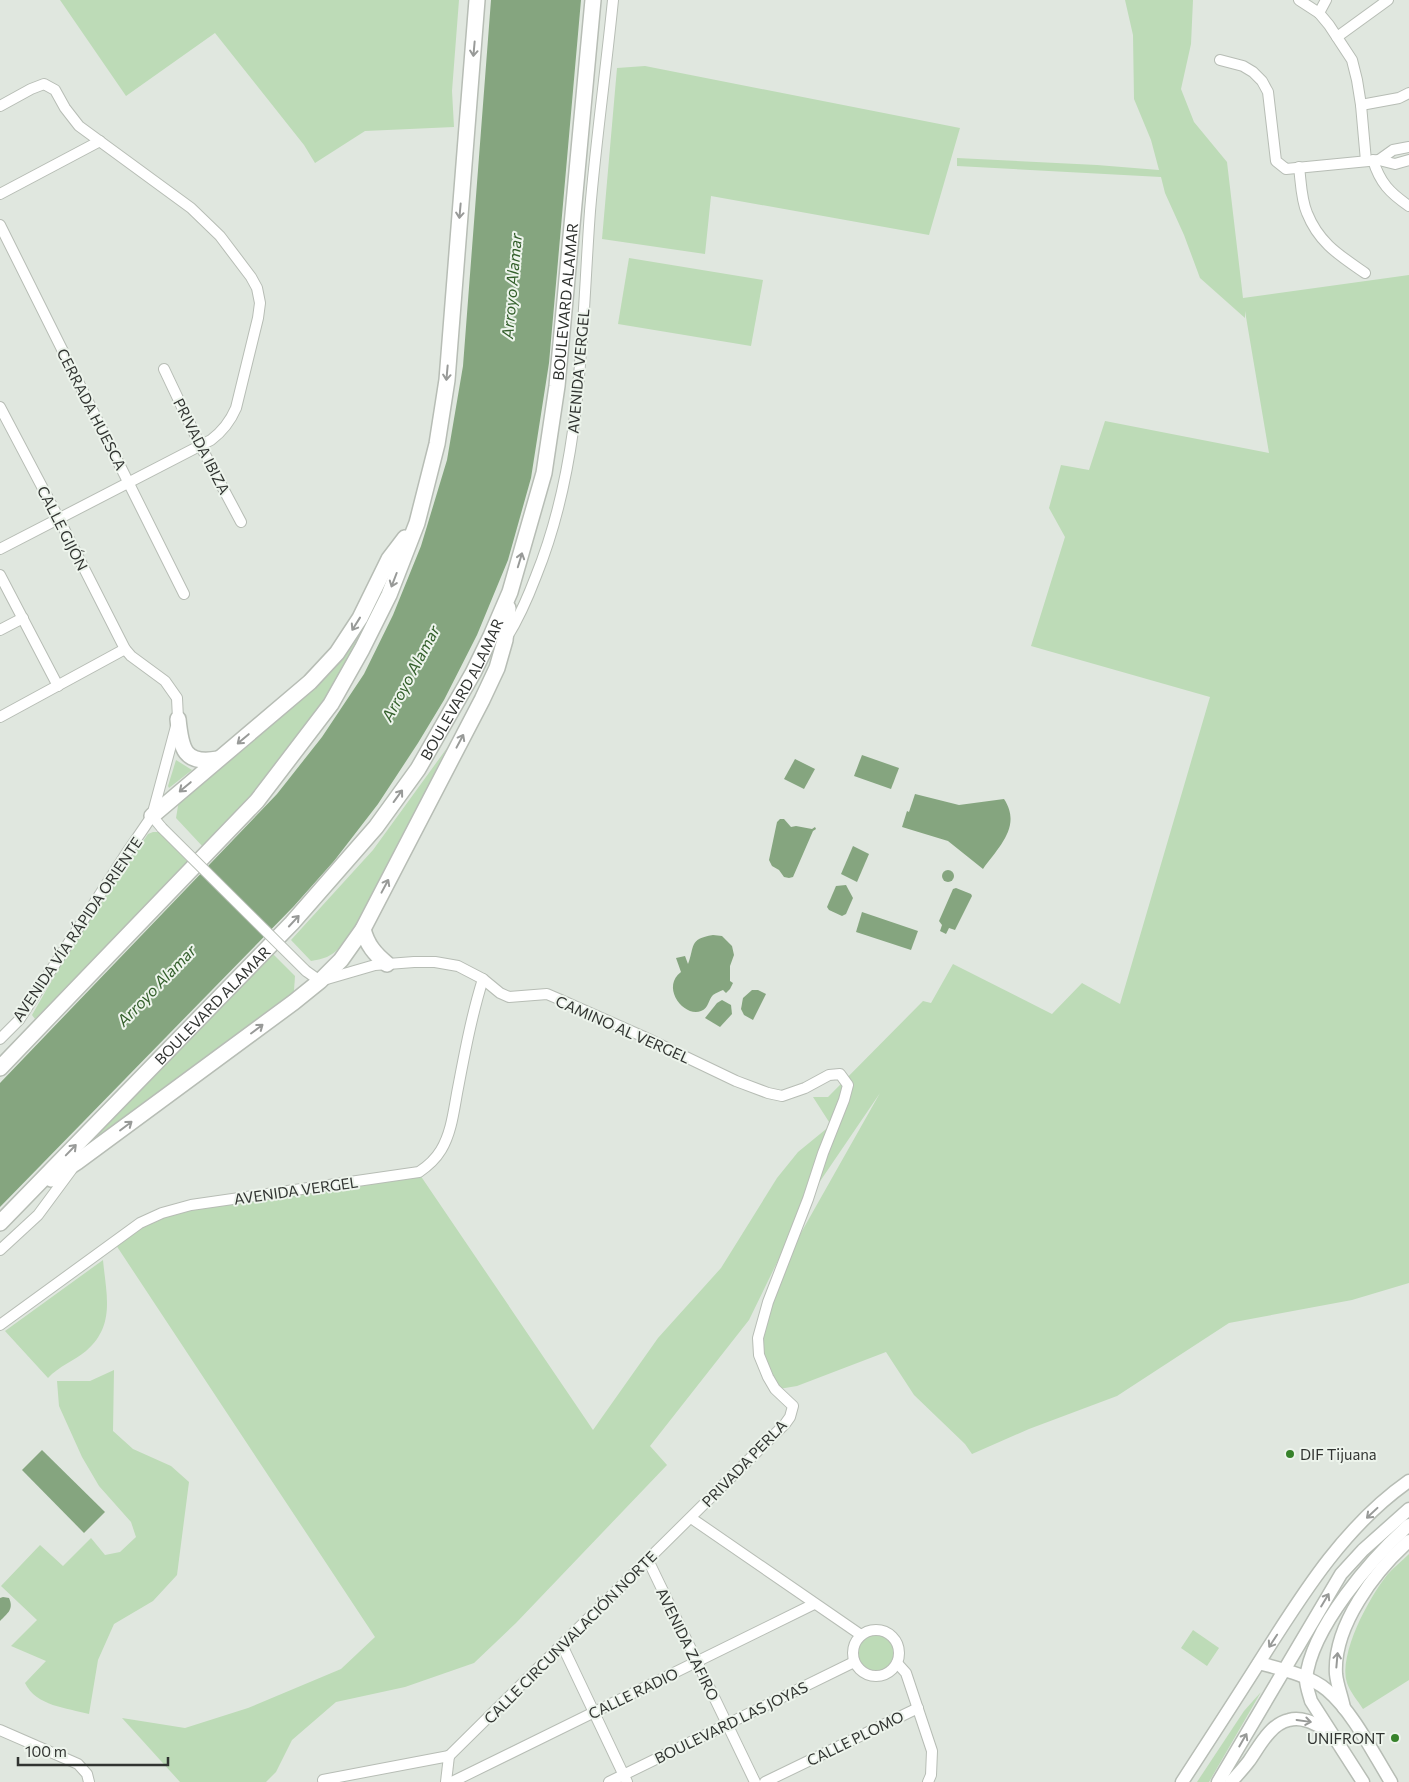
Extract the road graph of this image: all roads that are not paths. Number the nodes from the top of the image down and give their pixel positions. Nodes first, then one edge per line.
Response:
1 (478, 0) edge
2 (593, 0) edge
3 (613, 0) edge
4 (1299, 0) edge
5 (1326, 0) edge
6 (1388, 0) edge
7 (1319, 13) junction
8 (1338, 37) junction
9 (1220, 60) dead end
10 (1409, 93) edge
11 (1361, 105) junction
12 (0, 106) edge
13 (100, 141) junction
14 (1409, 147) edge
15 (1372, 160) junction
16 (1409, 160) edge
17 (1299, 167) junction
18 (0, 194) edge
19 (1409, 206) edge
20 (0, 226) edge
21 (1365, 273) dead end
22 (164, 369) dead end
23 (0, 407) edge
24 (200, 445) junction
25 (128, 482) junction
26 (59, 519) junction
27 (241, 522) dead end
28 (417, 523) junction
29 (0, 549) edge
30 (0, 575) edge
31 (510, 592) junction
32 (184, 594) dead end
33 (23, 618) junction
34 (0, 630) edge
35 (505, 640) junction
36 (125, 649) junction
37 (58, 686) junction
38 (0, 717) edge
39 (178, 720) junction
40 (218, 759) junction
41 (157, 822) junction
42 (363, 929) junction
43 (387, 964) junction
44 (484, 979) junction
45 (320, 981) junction
46 (0, 1039) edge
47 (0, 1068) edge
48 (77, 1162) junction
49 (28, 1194) junction
50 (0, 1223) edge
51 (0, 1250) edge
52 (0, 1325) edge
53 (793, 1406) joint
54 (1409, 1482) edge
55 (1409, 1509) edge
56 (691, 1518) junction
57 (1409, 1525) edge
58 (1409, 1541) edge
59 (648, 1560) junction
60 (814, 1604) junction
61 (861, 1635) junction
62 (562, 1645) junction
63 (697, 1662) junction
64 (854, 1662) junction
65 (897, 1663) junction
66 (1259, 1663) junction
67 (1284, 1669) junction
68 (1306, 1679) junction
69 (918, 1708) junction
70 (1344, 1708) junction
71 (594, 1713) junction
72 (727, 1724) junction
73 (0, 1730) edge
74 (1330, 1731) junction
75 (449, 1756) junction
76 (88, 1778) edge
77 (625, 1778) edge
78 (323, 1780) dead end
79 (446, 1782) edge
80 (452, 1782) edge
81 (608, 1782) edge
82 (755, 1782) edge
83 (765, 1782) edge
84 (928, 1782) edge
85 (1182, 1782) edge
86 (1218, 1782) edge
87 (1230, 1782) edge
88 (1363, 1782) edge
89 (1391, 1782) edge

1 -> 28 highway
31 -> 2 highway, BOULEVARD ALAMAR
3 - 35 street, AVENIDA VERGEL
4 - 7 street
5 - 7 street
6 - 8 street
7 - 8 street
8 - 11 street
9 - 17 street
10 - 11 street
11 - 15 street
12 - 13 street
13 - 18 street
13 - 24 street
14 - 15 street
15 - 16 street
15 - 17 street
15 - 19 street
17 - 21 street
20 - 25 street, CERRADA HUESCA
22 - 24 street, PRIVADA IBIZA
23 - 26 street, CALLE GIJÓN
24 - 25 street
24 - 27 street, PRIVADA IBIZA
25 - 26 street
25 - 32 street, CERRADA HUESCA
26 - 29 street
26 - 36 street, CALLE GIJÓN
28 -> 40 highway
28 -> 47 highway
30 - 33 street
31 - 35 highway
49 -> 31 highway, BOULEVARD ALAMAR
33 - 34 street
33 - 37 street
42 -> 35 highway
36 - 37 street
36 - 39 street
37 - 38 street
39 - 40 highway
39 - 41 street
40 -> 41 highway
41 - 45 street, bridge
41 - 46 street, AVENIDA VÍA RÁPIDA ORIENTE
42 - 43 highway
42 - 45 highway
43 - 44 street, CAMINO AL VERGEL
43 - 45 street, CAMINO AL VERGEL
44 - 52 street, AVENIDA VERGEL
44 - 53 street, CAMINO AL VERGEL
48 -> 45 highway
48 - 49 highway
48 - 51 street
49 - 50 highway, BOULEVARD ALAMAR
53 - 56 street, PRIVADA PERLA
54 -> 66 main road
67 -> 55 main road
56 - 59 street, CALLE CIRCUNVALACIÓN NORTE
56 - 60 street
57 - 68 main road
70 -> 58 main road
59 - 62 street, CALLE CIRCUNVALACIÓN NORTE
59 - 63 street, AVENIDA ZAFIRO
60 - 61 street
60 - 63 street, CALLE RADIO
61 - 64 street
61 - 65 street
62 - 71 street
62 - 75 street, CALLE CIRCUNVALACIÓN NORTE
63 - 71 street, CALLE RADIO
63 - 72 street, AVENIDA ZAFIRO
64 - 65 street
64 - 72 street, BOULEVARD LAS JOYAS
65 - 69 street
66 - 67 main road
66 - 85 main road
67 - 68 main road
86 -> 67 main road
68 - 70 main road
68 - 74 main road
69 - 83 street, CALLE PLOMO
69 - 84 street
70 - 89 main road
71 - 77 street
71 - 80 street, CALLE RADIO
72 - 77 street, BOULEVARD LAS JOYAS
72 - 82 street, AVENIDA ZAFIRO
73 - 76 street
87 -> 74 main road
74 - 88 main road
75 - 78 street
75 - 79 street
77 - 81 street, BOULEVARD LAS JOYAS

